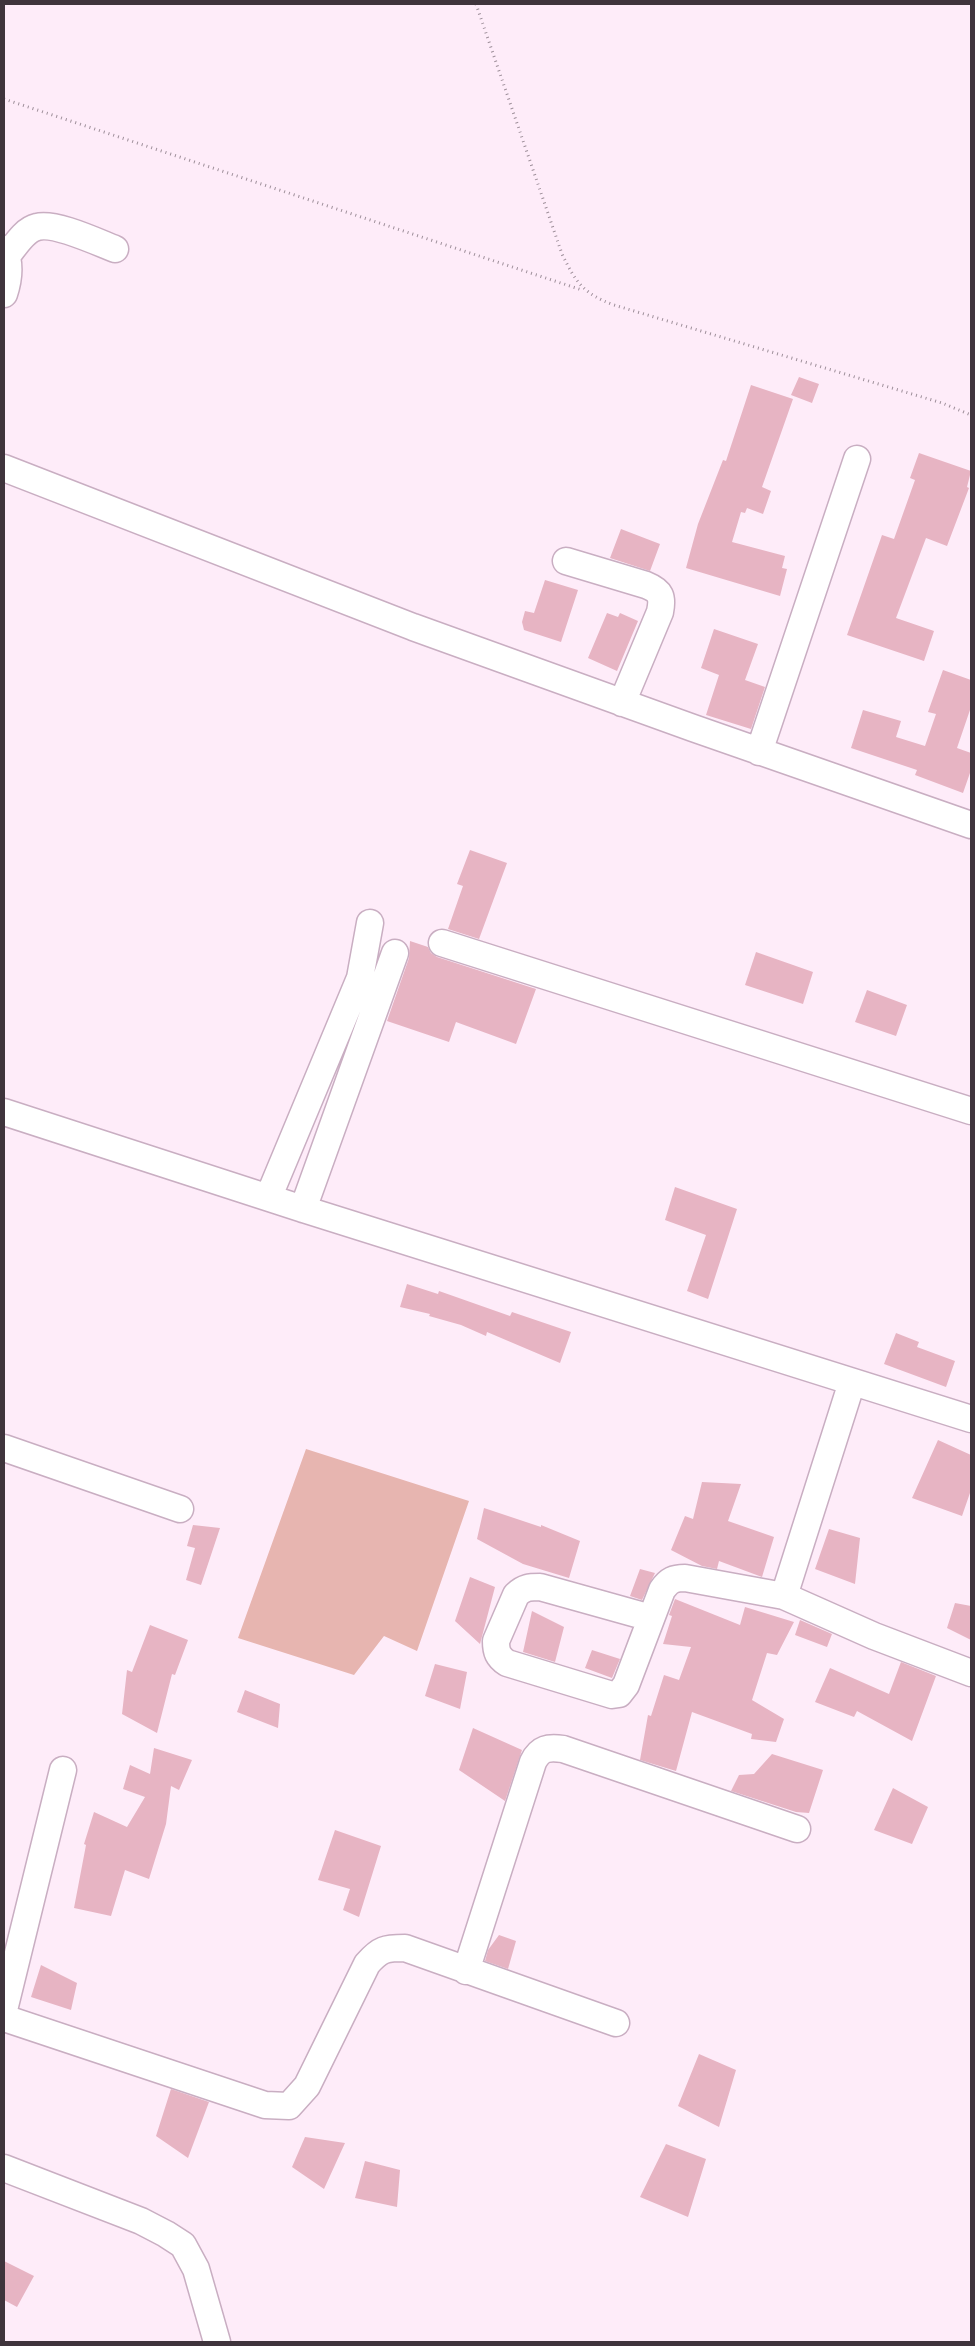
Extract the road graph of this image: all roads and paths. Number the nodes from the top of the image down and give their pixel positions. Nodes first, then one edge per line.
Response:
1 (476, 4) edge
2 (4, 99) edge
3 (115, 249) dead end
4 (6, 253) edge
5 (584, 290) junction
6 (4, 294) edge
7 (971, 414) edge
8 (857, 459) dead end
9 (4, 468) edge
10 (566, 561) dead end
11 (622, 703) junction
12 (759, 752) junction
13 (971, 825) edge
14 (370, 924) dead end
15 (442, 943) dead end
16 (395, 953) dead end
17 (971, 1111) edge
18 (4, 1112) edge
19 (269, 1196) junction
20 (303, 1209) junction
21 (852, 1382) junction
22 (971, 1419) edge
23 (4, 1448) edge
24 (180, 1509) dead end
25 (784, 1596) junction
26 (651, 1618) junction
27 (971, 1673) edge
28 (63, 1770) dead end
29 (797, 1829) dead end
30 (466, 1971) junction
31 (4, 2010) edge
32 (4, 2018) edge
33 (616, 2023) dead end
34 (4, 2168) edge
35 (217, 2342) edge

1 - 5 path
2 - 5 path
3 - 4 street
4 - 6 street
5 - 7 path
8 - 12 street
9 - 11 street
10 - 11 street
11 - 12 street
12 - 13 street
14 - 19 street
15 - 17 street
16 - 20 street
18 - 19 street
19 - 20 street
20 - 21 street
21 - 22 street
21 - 25 street
23 - 24 street
25 - 26 street
25 - 27 street
26 - 26 street
28 - 31 street
29 - 30 street
30 - 32 street
30 - 33 street
34 - 35 street

